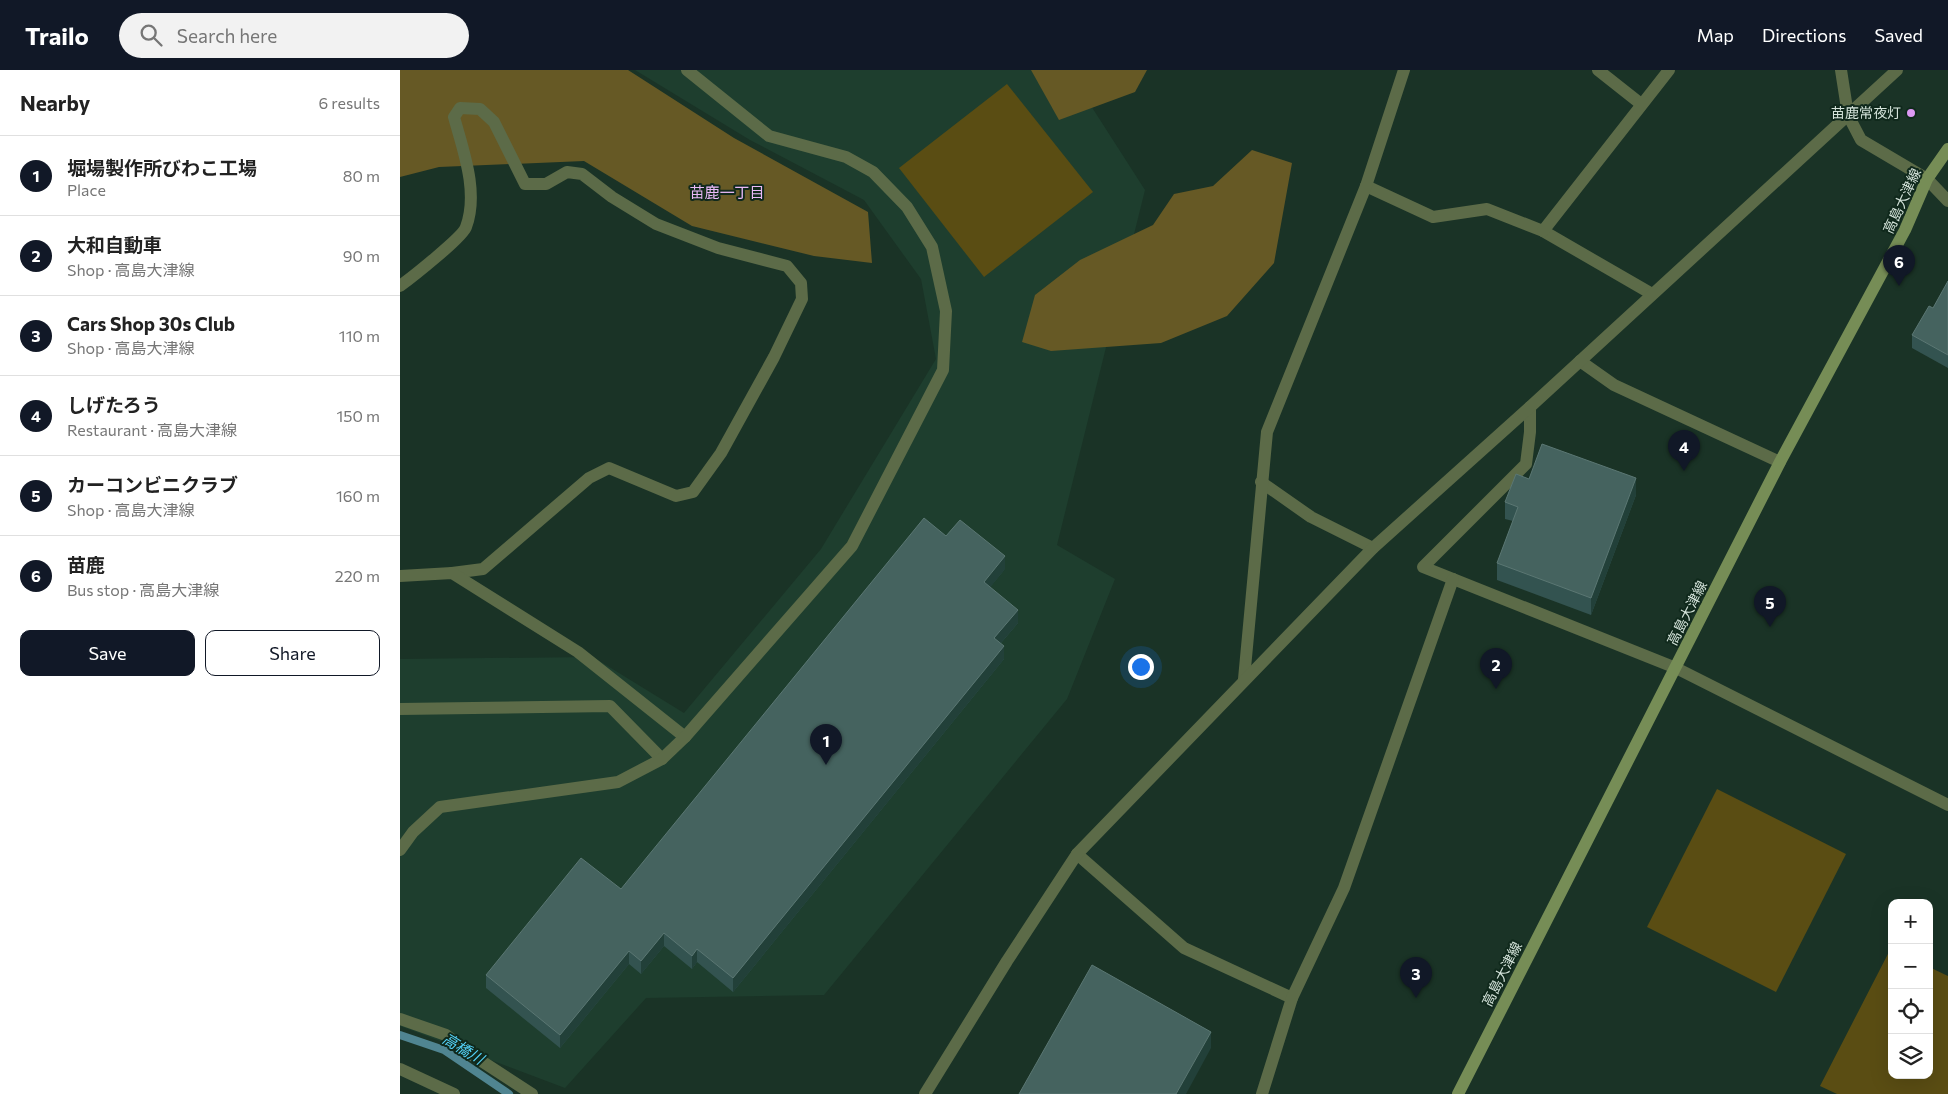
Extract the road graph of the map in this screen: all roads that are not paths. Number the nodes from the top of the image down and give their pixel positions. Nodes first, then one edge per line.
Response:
1 (687, 70) edge
2 (1404, 70) edge
3 (1598, 70) edge
4 (1669, 70) edge
5 (1841, 70) edge
6 (1897, 70) edge
7 (1641, 104) junction
8 (1848, 115) junction
9 (1948, 149) edge
10 (1927, 179) junction
11 (1366, 186) junction
12 (1948, 201) edge
13 (1543, 231) junction
14 (400, 286) edge
15 (1652, 294) junction
16 (1580, 361) junction
17 (1530, 407) junction
18 (1780, 462) junction
19 (1261, 482) junction
20 (1373, 548) junction
21 (452, 573) junction
22 (400, 576) edge
23 (1453, 580) junction
24 (1676, 668) junction
25 (1244, 680) junction
26 (400, 709) edge
27 (685, 737) junction
28 (662, 759) junction
29 (1948, 805) edge
30 (400, 850) edge
31 (1077, 854) junction
32 (1292, 998) junction
33 (400, 1019) edge
34 (400, 1069) edge
35 (454, 1094) edge
36 (532, 1094) edge
37 (925, 1094) edge
38 (1262, 1094) edge
39 (1458, 1094) edge

1 - 27 street
2 - 11 street
3 - 7 street
4 - 7 street
5 - 8 street
6 - 8 street
7 - 13 street
8 - 10 street
8 - 15 street
9 - 10 main road, 高島大津線
10 - 12 street
10 - 18 main road, 高島大津線
11 - 13 street
11 - 19 street
13 - 15 street
14 - 21 street
15 - 16 street
16 - 17 street
16 - 18 street
17 - 20 street
17 - 23 street
18 - 24 main road, 高島大津線
19 - 20 street
19 - 25 street
20 - 25 street
21 - 22 street
21 - 27 street
23 - 24 street
23 - 32 street
24 - 29 street
24 - 39 main road, 高島大津線
25 - 31 street
26 - 28 street
27 - 28 street
28 - 30 street
31 - 32 street
31 - 37 street
32 - 38 street
33 - 36 street
34 - 35 street

